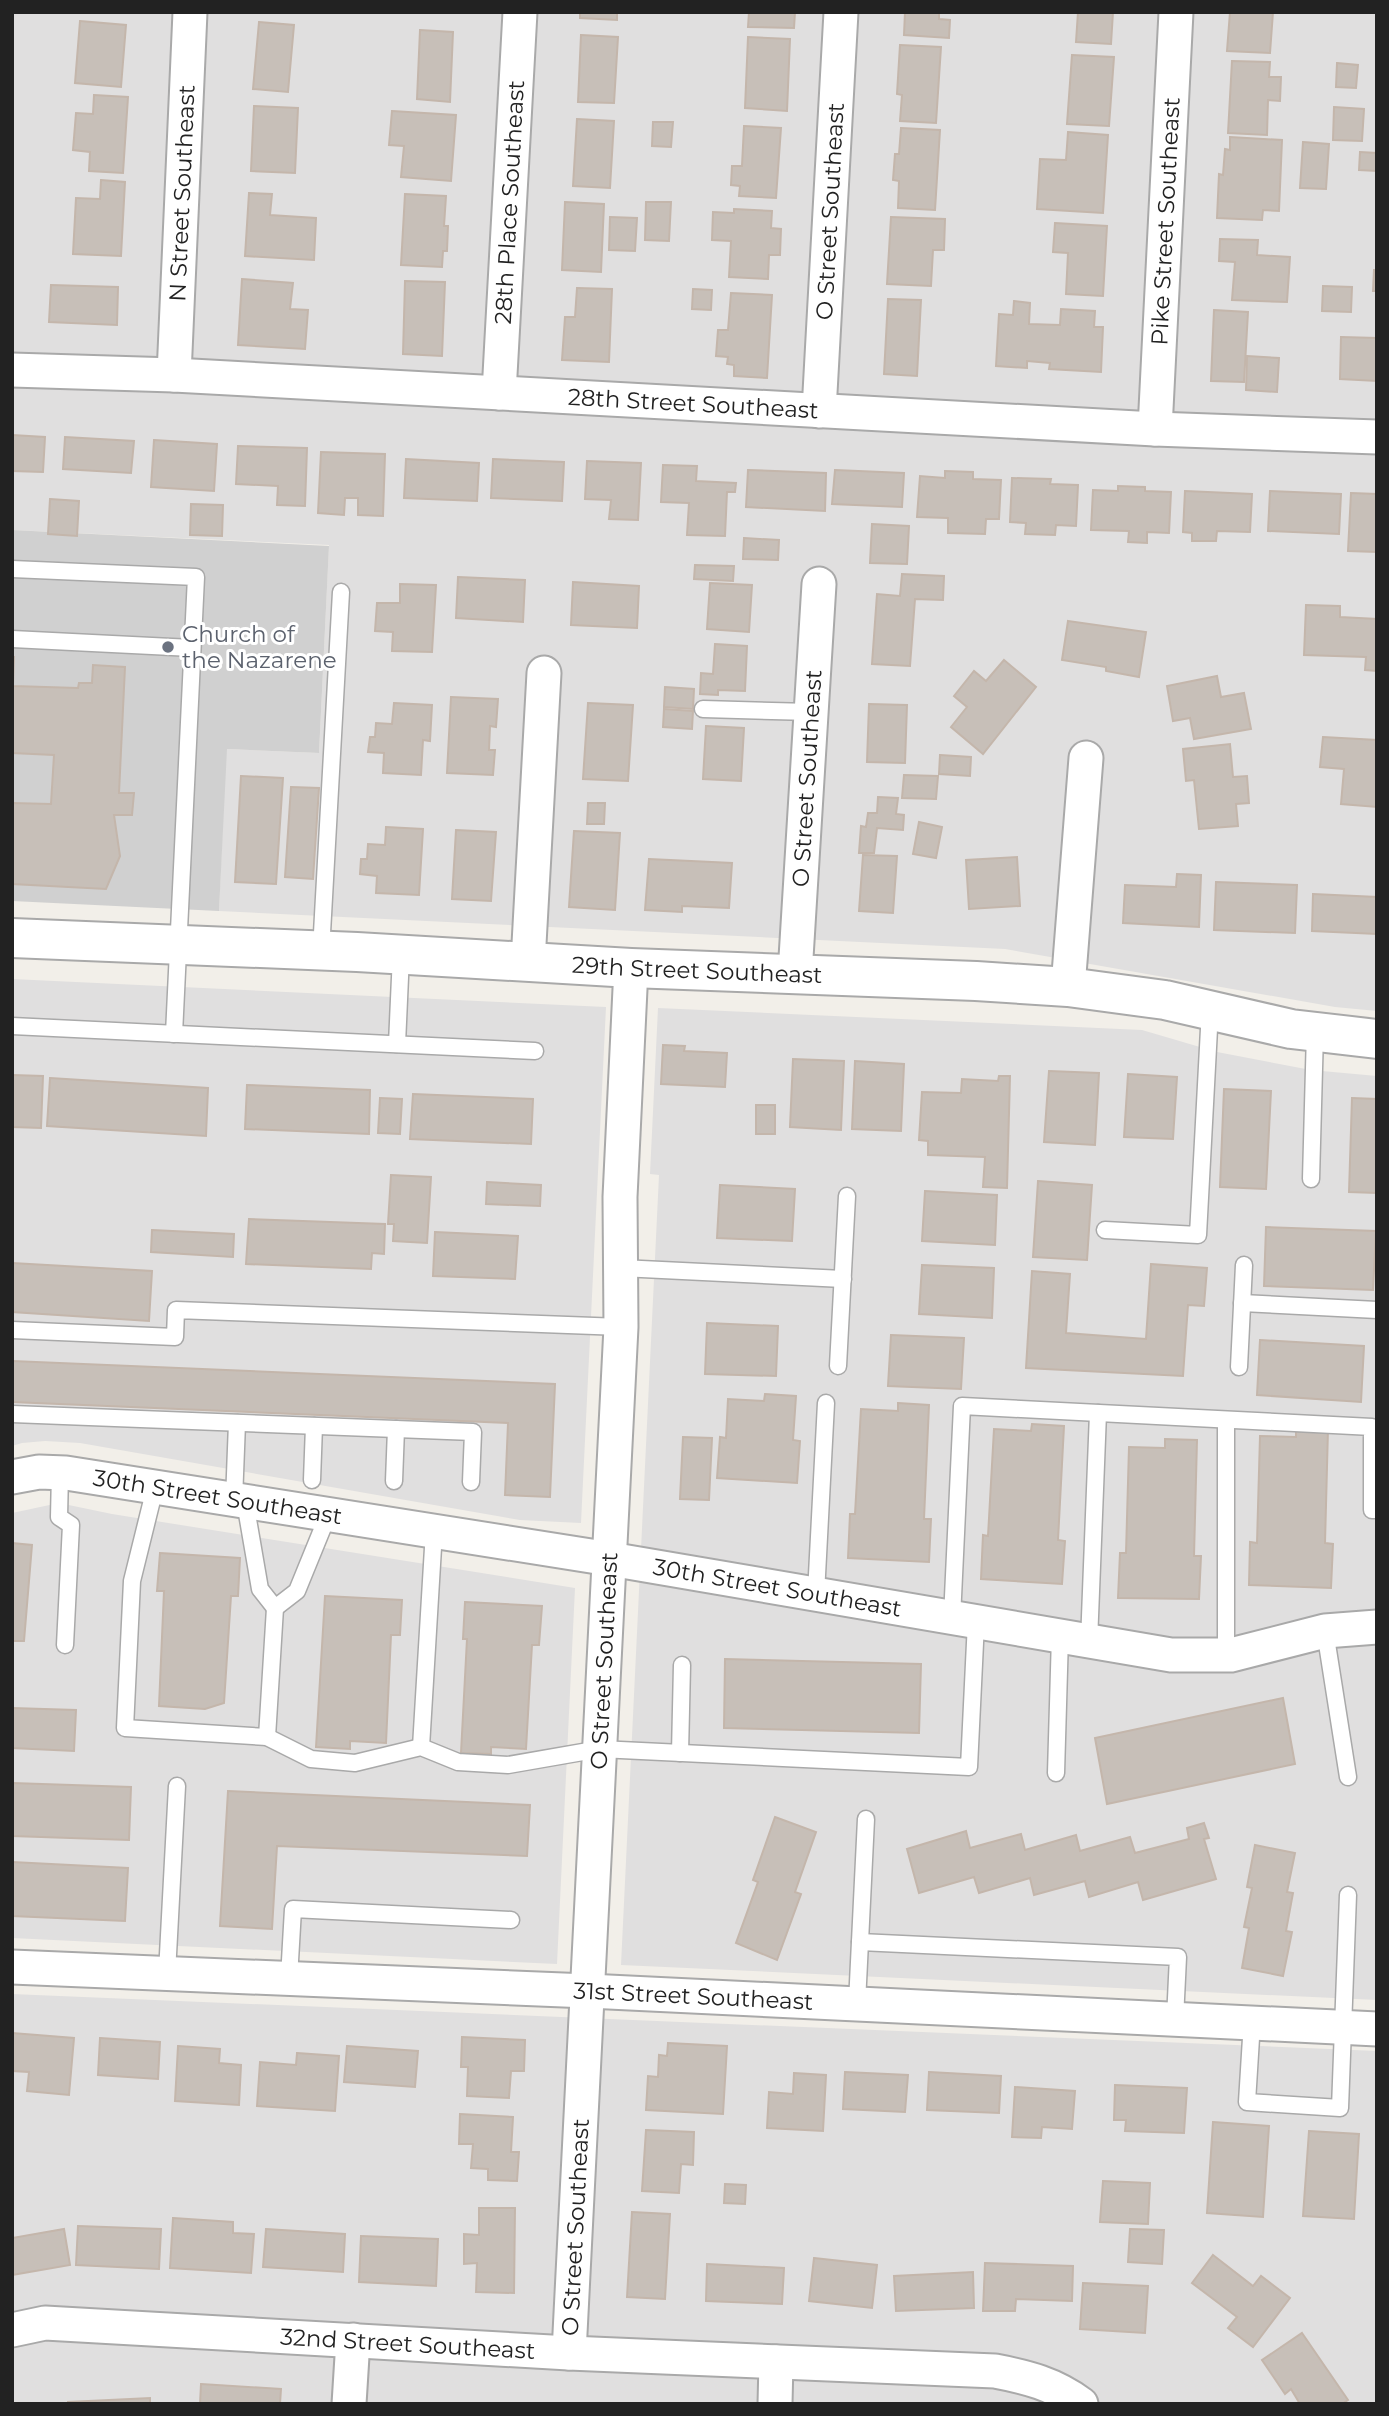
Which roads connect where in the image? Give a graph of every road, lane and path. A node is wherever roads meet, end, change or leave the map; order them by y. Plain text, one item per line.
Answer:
1 (190, 12) edge
2 (520, 12) edge
3 (841, 12) edge
4 (1176, 12) edge
5 (12, 370) edge
6 (174, 375) junction
7 (499, 393) junction
8 (819, 411) junction
9 (1155, 429) junction
10 (1377, 437) edge
11 (12, 569) edge
12 (819, 584) dead end
13 (341, 592) dead end
14 (12, 639) edge
15 (192, 648) junction
16 (544, 673) dead end
17 (703, 709) dead end
18 (811, 712) junction
19 (1086, 758) dead end
20 (12, 938) edge
21 (178, 945) junction
22 (321, 951) junction
23 (401, 955) junction
24 (528, 962) junction
25 (631, 968) junction
26 (795, 974) junction
27 (1068, 987) junction
28 (1210, 1009) junction
29 (12, 1026) edge
30 (1315, 1032) junction
31 (174, 1034) junction
32 (1377, 1039) edge
33 (397, 1044) junction
34 (535, 1051) dead end
35 (1311, 1180) dead end
36 (847, 1196) dead end
37 (1105, 1230) dead end
38 (1244, 1265) dead end
39 (621, 1268) junction
40 (842, 1279) junction
41 (1242, 1303) junction
42 (1377, 1310) edge
43 (621, 1326) junction
44 (12, 1331) edge
45 (838, 1366) dead end
46 (1239, 1367) dead end
47 (826, 1403) dead end
48 (1098, 1413) junction
49 (12, 1415) edge
50 (1226, 1420) junction
51 (237, 1423) junction
52 (314, 1426) junction
53 (396, 1429) junction
54 (60, 1473) junction
55 (12, 1477) edge
56 (313, 1480) dead end
57 (394, 1481) dead end
58 (471, 1482) dead end
59 (155, 1488) junction
60 (240, 1501) junction
61 (1377, 1510) edge
62 (328, 1515) junction
63 (434, 1531) junction
64 (610, 1559) junction
65 (816, 1594) junction
66 (275, 1608) junction
67 (964, 1620) junction
68 (1377, 1627) edge
69 (1325, 1631) junction
70 (1075, 1639) junction
71 (65, 1645) dead end
72 (1226, 1656) junction
73 (682, 1665) dead end
74 (267, 1737) junction
75 (421, 1747) junction
76 (600, 1749) junction
77 (680, 1753) junction
78 (1056, 1773) dead end
79 (1348, 1777) dead end
80 (177, 1786) dead end
81 (866, 1819) dead end
82 (1348, 1895) dead end
83 (511, 1920) dead end
84 (860, 1942) junction
85 (12, 1967) edge
86 (167, 1973) junction
87 (289, 1978) junction
88 (589, 1991) junction
89 (857, 2003) junction
90 (1175, 2019) junction
91 (1252, 2022) junction
92 (1343, 2027) junction
93 (1377, 2029) edge
94 (12, 2330) edge
95 (353, 2340) junction
96 (569, 2353) junction
97 (776, 2362) junction
98 (1068, 2395) edge
99 (349, 2404) edge
100 (775, 2404) edge

1 - 6 street, N Street Southeast
2 - 7 street, 28th Place Southeast
3 - 8 street, O Street Southeast
4 - 9 street, Pike Street Southeast
5 - 6 street, 28th Street Southeast
6 - 7 street, 28th Street Southeast
7 - 8 street, 28th Street Southeast
8 - 9 street, 28th Street Southeast
9 - 10 street, 28th Street Southeast
11 - 15 lane
12 - 18 street, O Street Southeast
13 - 22 lane
14 - 15 lane
15 - 21 lane
16 - 24 street
17 - 18 lane
18 - 26 street, O Street Southeast
19 - 27 street
20 - 21 street, 29th Street Southeast
21 - 22 street, 29th Street Southeast
21 - 31 lane
22 - 23 street, 29th Street Southeast
23 - 24 street, 29th Street Southeast
23 - 33 lane
24 - 25 street, 29th Street Southeast
25 - 26 street, 29th Street Southeast
25 - 39 street, O Street Southeast
26 - 27 street, 29th Street Southeast
27 - 28 street, 29th Street Southeast
28 - 30 street, 29th Street Southeast
28 - 37 lane
29 - 31 lane
30 - 32 street, 29th Street Southeast
30 - 35 lane
31 - 33 lane
33 - 34 lane
36 - 40 lane
38 - 41 lane
39 - 40 lane
39 - 43 street, O Street Southeast
40 - 45 lane
41 - 42 lane
41 - 46 lane
43 - 44 lane
43 - 64 street, O Street Southeast
47 - 65 lane
48 - 50 lane
48 - 67 lane
48 - 70 lane
49 - 51 lane
50 - 61 lane
50 - 72 lane
51 - 52 lane
51 - 60 lane
52 - 53 lane
52 - 56 lane
53 - 57 lane
53 - 58 lane
54 - 55 street, 30th Street Southeast
54 - 59 street, 30th Street Southeast
54 - 71 lane
59 - 60 street, 30th Street Southeast
59 - 74 lane
60 - 62 street, 30th Street Southeast
60 - 66 lane
62 - 63 street, 30th Street Southeast
62 - 66 lane
63 - 64 street, 30th Street Southeast
63 - 75 lane
64 - 65 street, 30th Street Southeast
64 - 76 street, O Street Southeast
65 - 67 street, 30th Street Southeast
66 - 74 lane
67 - 70 street, 30th Street Southeast
67 - 77 lane
68 - 69 street, 30th Street Southeast
69 - 72 street, 30th Street Southeast
69 - 79 lane
70 - 72 street, 30th Street Southeast
70 - 78 lane
73 - 77 lane
74 - 75 lane
75 - 76 lane
76 - 77 lane
76 - 88 street, O Street Southeast
80 - 86 lane
81 - 84 lane
82 - 92 lane
83 - 87 lane
84 - 89 lane
84 - 90 lane
85 - 86 street, 31st Street Southeast
86 - 87 street, 31st Street Southeast
87 - 88 street, 31st Street Southeast
88 - 89 street, 31st Street Southeast
88 - 96 street, O Street Southeast
89 - 90 street, 31st Street Southeast
90 - 91 street, 31st Street Southeast
91 - 92 street, 31st Street Southeast
91 - 92 lane
92 - 93 street, 31st Street Southeast
94 - 95 street, 32nd Street Southeast
95 - 96 street, 32nd Street Southeast
95 - 99 street
96 - 97 street, 32nd Street Southeast
97 - 98 street, 32nd Street Southeast
97 - 100 street

